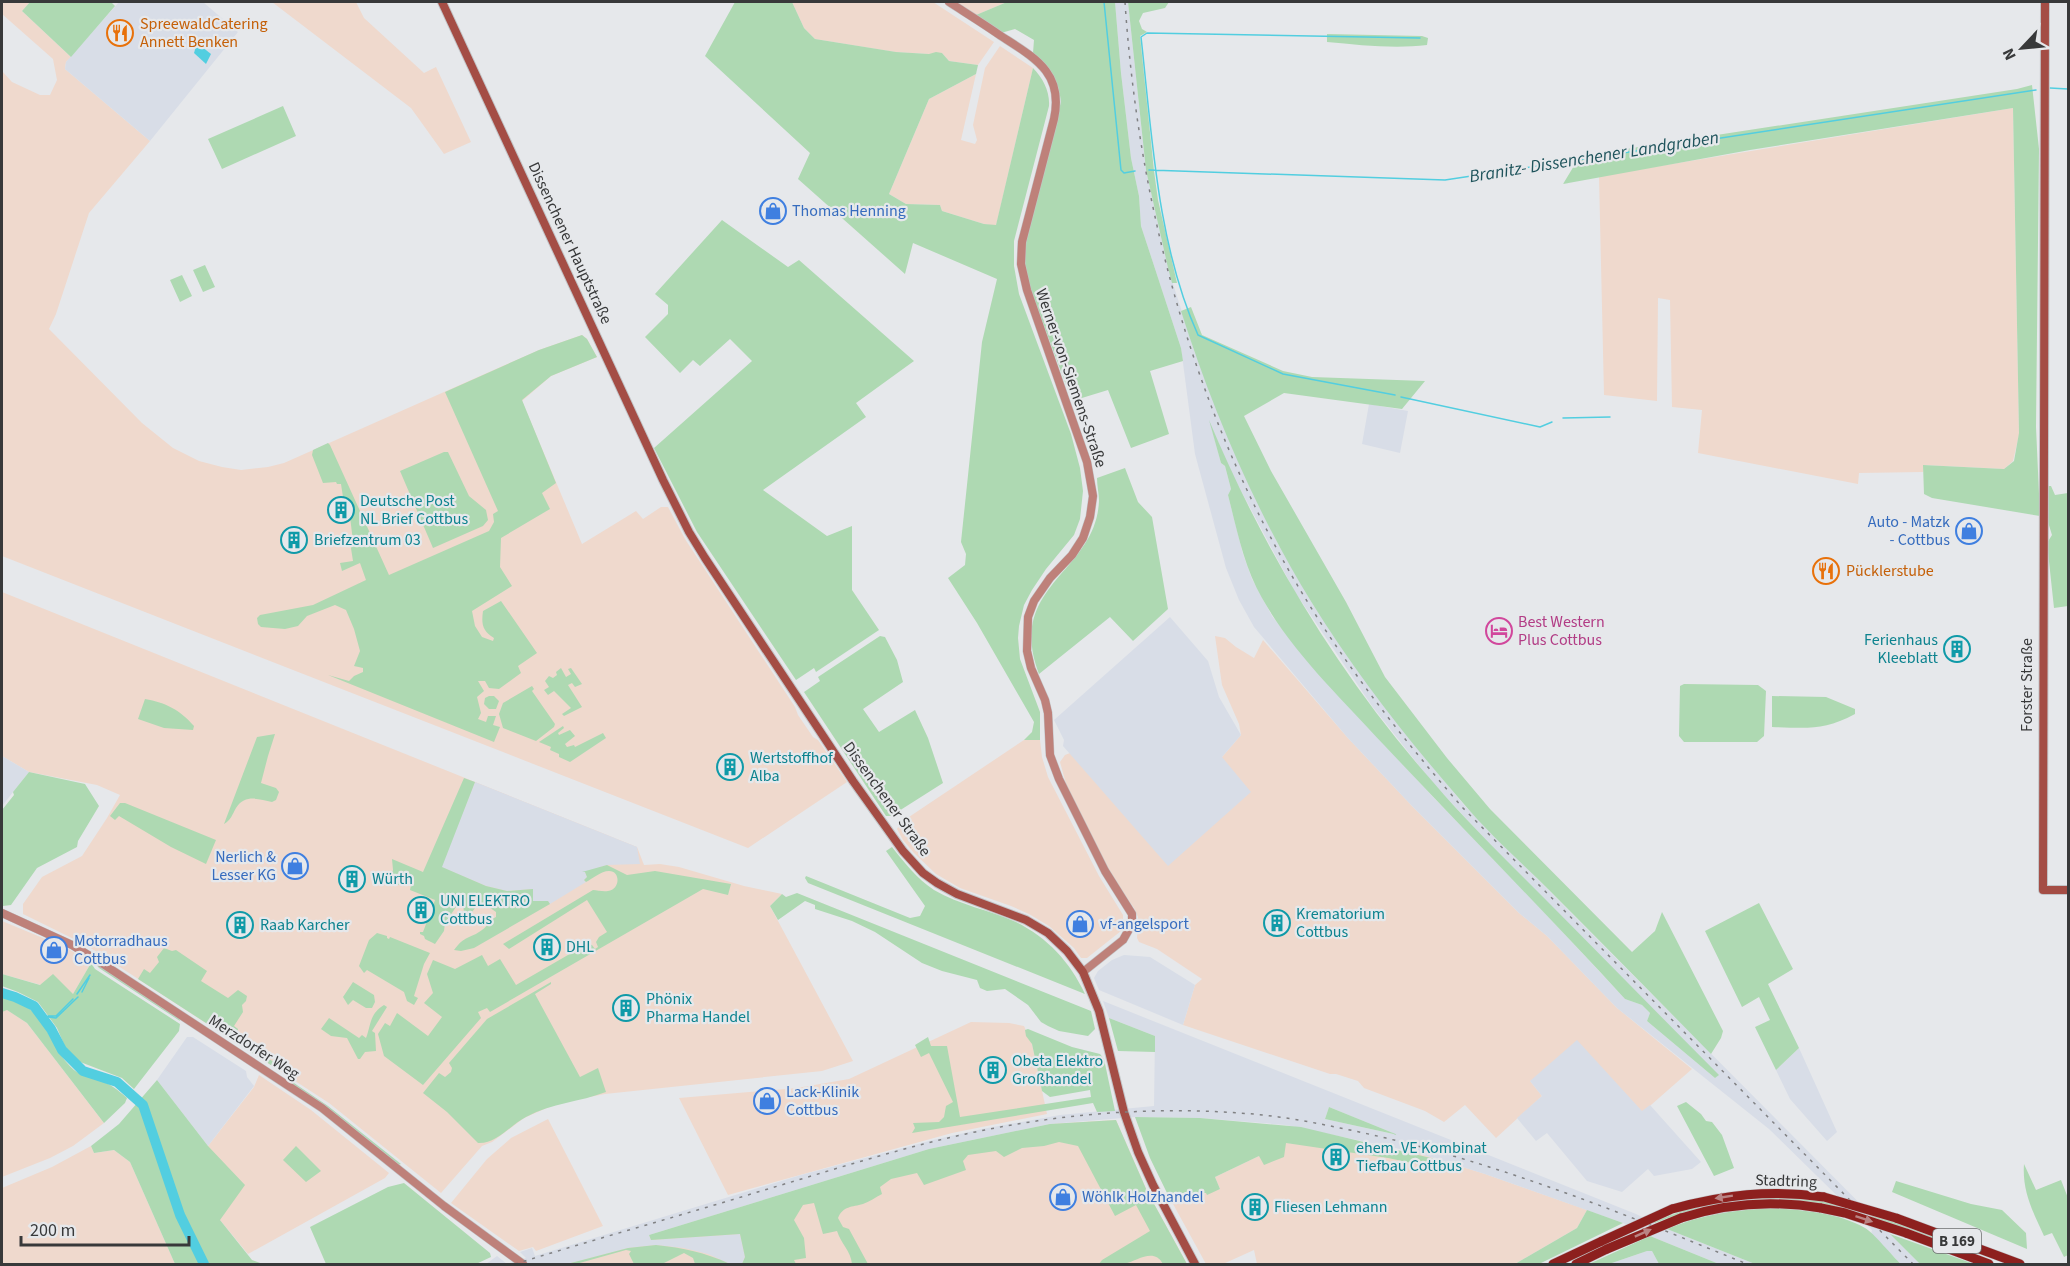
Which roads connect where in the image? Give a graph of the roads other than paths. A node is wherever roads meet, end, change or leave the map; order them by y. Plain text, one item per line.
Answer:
1 (442, 2) edge
2 (949, 2) edge
3 (2045, 2) edge
4 (671, 497) joint
5 (2068, 890) edge
6 (2, 913) edge
7 (1083, 972) junction
8 (475, 1229) junction
9 (1605, 1245) junction
10 (516, 1264) edge
11 (523, 1264) edge
12 (1196, 1264) edge
13 (1553, 1264) edge
14 (1576, 1264) edge
15 (1989, 1264) edge
16 (2019, 1264) edge

1 - 4 main road, Dissenchener Hauptstraße
2 - 7 street, Werner-von-Siemens-Straße
3 - 5 main road, Forster Straße
4 - 7 main road, Dissenchener Straße
6 - 8 street, Merzdorfer Weg
7 - 12 main road, Dissenchener Straße
8 - 10 street, Merzdorfer Weg
8 - 11 street, Merzdorfer Weg
9 - 13 main road, Stadtring / B 169
9 - 14 main road, Stadtring / B 169
9 -> 15 main road, Stadtring / B 169, bridge
16 -> 9 main road, Stadtring / B 169, bridge

